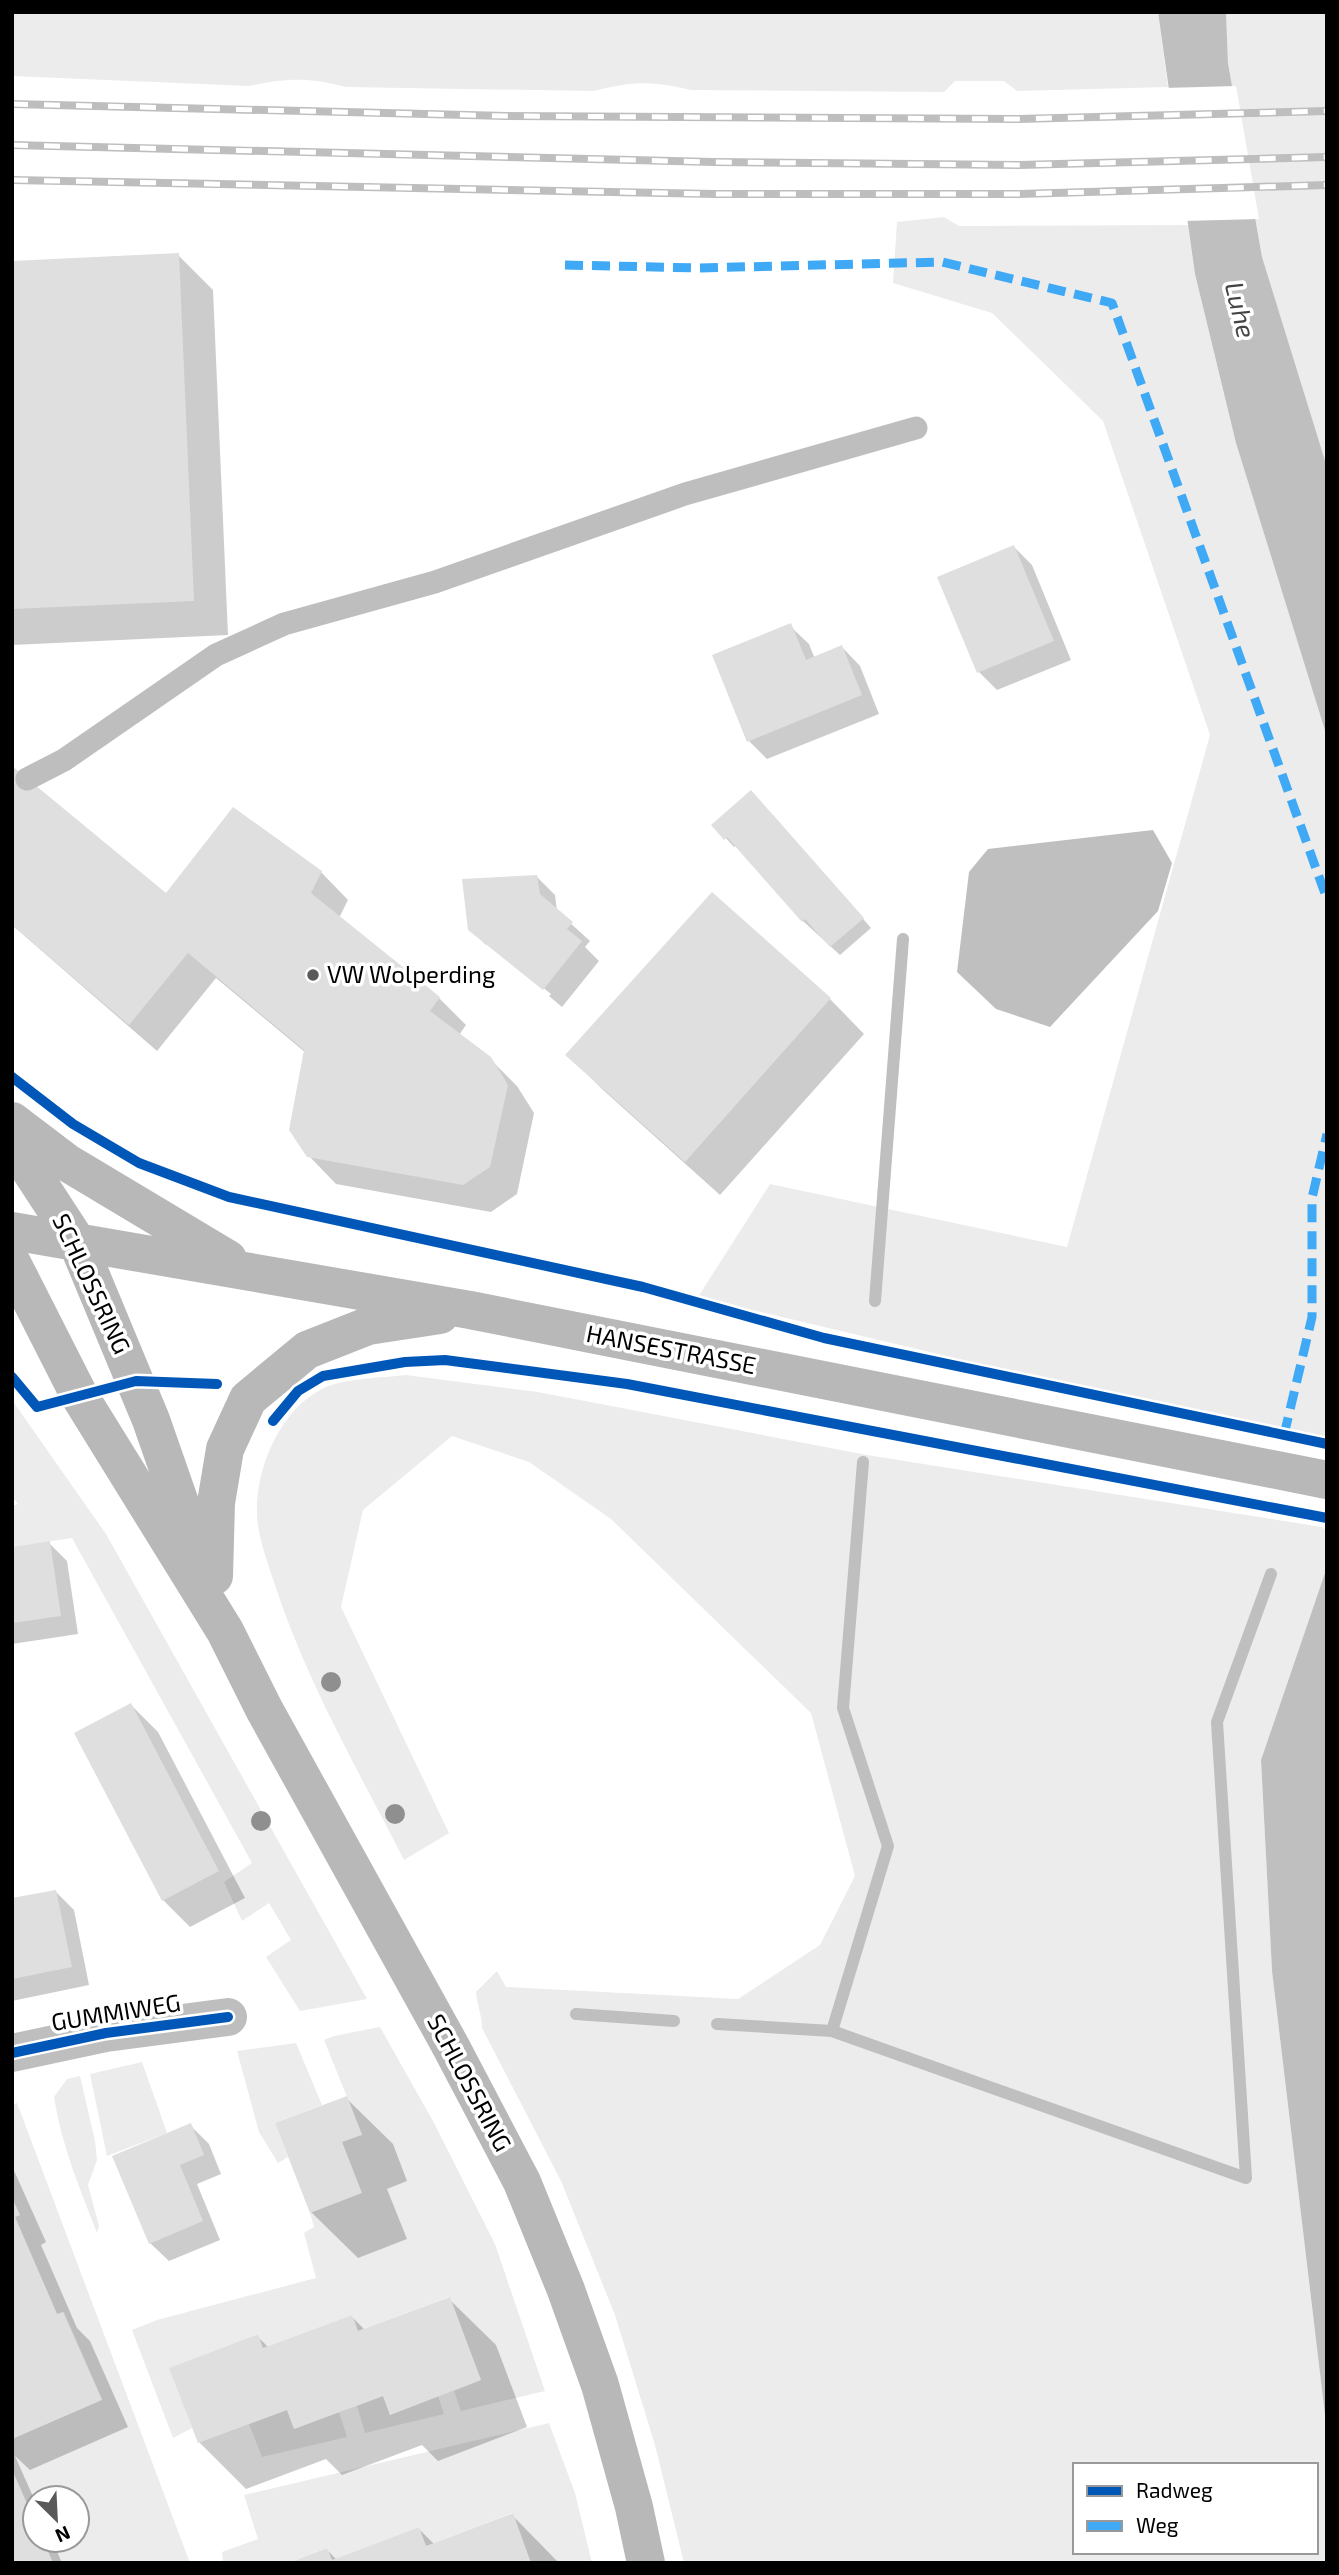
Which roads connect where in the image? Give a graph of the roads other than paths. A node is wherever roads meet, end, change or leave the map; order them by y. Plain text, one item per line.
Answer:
1 (916, 428) dead end
2 (27, 779) dead end
3 (12, 1121) edge
4 (12, 1142) edge
5 (12, 1231) edge
6 (77, 1242) junction
7 (12, 1263) edge
8 (251, 1272) junction
9 (470, 1310) junction
10 (1327, 1480) edge
11 (219, 1615) junction
12 (228, 2017) dead end
13 (12, 2053) edge
14 (646, 2563) edge

1 - 2 lane
3 - 8 main road
4 - 6 main road, SCHLOSSRING
5 - 6 main road, HANSESTRASSE
6 - 8 main road, HANSESTRASSE
6 - 11 main road, SCHLOSSRING
7 - 11 main road, SCHLOSSRING
8 - 9 main road, HANSESTRASSE
9 - 10 main road, HANSESTRASSE
9 - 11 main road
11 - 14 main road, SCHLOSSRING
12 - 13 street, GUMMIWEG

